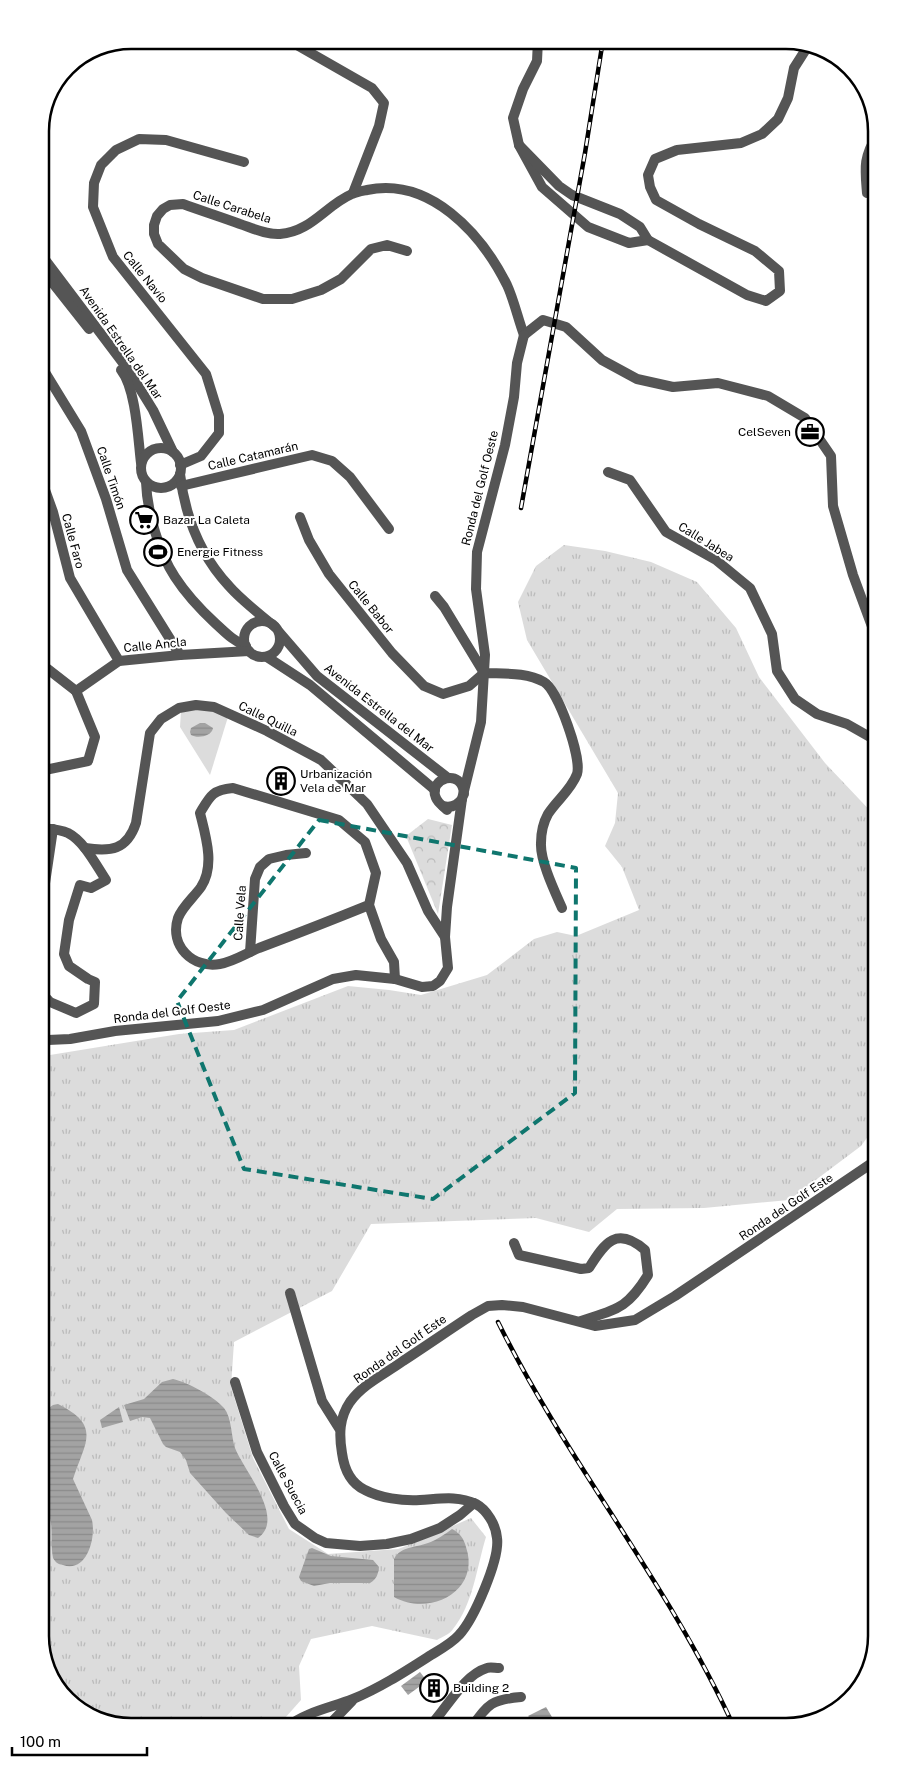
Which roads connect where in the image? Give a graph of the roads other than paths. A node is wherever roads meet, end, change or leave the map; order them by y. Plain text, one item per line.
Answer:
1 (304, 49) edge
2 (538, 49) edge
3 (805, 51) edge
4 (519, 145) junction
5 (868, 150) edge
6 (244, 162) dead end
7 (353, 193) junction
8 (867, 194) dead end
9 (648, 240) junction
10 (407, 251) dead end
11 (49, 265) edge
12 (49, 278) edge
13 (524, 335) junction
14 (49, 379) edge
15 (173, 452) junction
16 (141, 463) junction
17 (180, 470) junction
18 (608, 472) dead end
19 (146, 482) junction
20 (181, 486) junction
21 (49, 501) edge
22 (300, 517) dead end
23 (389, 528) dead end
24 (436, 596) dead end
25 (868, 616) edge
26 (277, 629) junction
27 (247, 649) junction
28 (180, 655) junction
29 (267, 657) junction
30 (119, 661) junction
31 (49, 670) edge
32 (484, 673) junction
33 (76, 690) junction
34 (868, 736) edge
35 (470, 766) junction
36 (49, 769) edge
37 (452, 779) junction
38 (435, 790) junction
39 (463, 797) junction
40 (442, 806) junction
41 (459, 827) junction
42 (49, 829) edge
43 (53, 829) junction
44 (85, 848) junction
45 (306, 853) dead end
46 (49, 856) edge
47 (369, 906) junction
48 (562, 908) dead end
49 (445, 937) junction
50 (250, 952) junction
51 (395, 979) junction
52 (49, 1001) edge
53 (49, 1040) edge
54 (868, 1166) edge
55 (514, 1243) dead end
56 (290, 1293) dead end
57 (580, 1322) junction
58 (235, 1382) dead end
59 (340, 1428) junction
60 (474, 1503) junction
61 (499, 1668) dead end
62 (522, 1697) dead end
63 (354, 1699) junction
64 (303, 1718) edge
65 (335, 1718) edge
66 (437, 1718) edge
67 (478, 1718) edge

1 - 7 street
2 - 4 street
3 - 9 street
4 - 9 street
4 - 9 street
5 - 8 street
6 - 17 street, Calle Navío
7 - 10 street, Calle Carabela
7 - 13 street, Calle Carabela
11 - 15 street, Avenida Estrella del Mar
12 - 16 street, Avenida Estrella del Mar
13 - 25 street
13 - 32 street, Ronda del Golf Oeste
14 - 28 street, Calle Timón
15 - 16 street
15 - 17 street
16 - 19 street
17 - 19 street
17 - 20 street, Avenida Estrella del Mar
18 - 34 street, Calle Jabea
19 - 27 street
20 - 23 street, Calle Catamarán
20 - 26 street, Avenida Estrella del Mar
21 - 30 street, Calle Faro
22 - 32 street, Calle Babor
24 - 32 street
26 - 27 street
26 - 29 street
26 - 37 street, Avenida Estrella del Mar
27 - 28 street, Calle Ancla
27 - 29 street
28 - 30 street, Calle Ancla
29 - 38 street, Avenida Estrella del Mar
30 - 33 street, Calle Ancla
31 - 33 street
32 - 35 street, Ronda del Golf Oeste
32 - 48 street
33 - 36 street
35 - 37 street
35 - 39 street, Ronda del Golf Oeste
37 - 38 street
37 - 39 street
38 - 40 street
39 - 40 street
39 - 41 street, Ronda del Golf Oeste
40 - 41 street
41 - 49 street, Ronda del Golf Oeste
42 - 43 street
43 - 44 street
43 - 46 street
44 - 49 street, Calle Quilla
44 - 52 street
45 - 50 street, Calle Vela
47 - 50 street, Calle Vela
47 - 50 street, Calle Vela
47 - 51 street
49 - 51 street, Ronda del Golf Oeste
51 - 53 street, Ronda del Golf Oeste
54 - 57 street, Ronda del Golf Este
55 - 57 street
56 - 59 street
57 - 59 street, Ronda del Golf Este
58 - 60 street, Calle Suecia
59 - 60 street, Ronda del Golf Este
60 - 63 street
61 - 66 street
62 - 67 street
63 - 64 street
63 - 65 street

